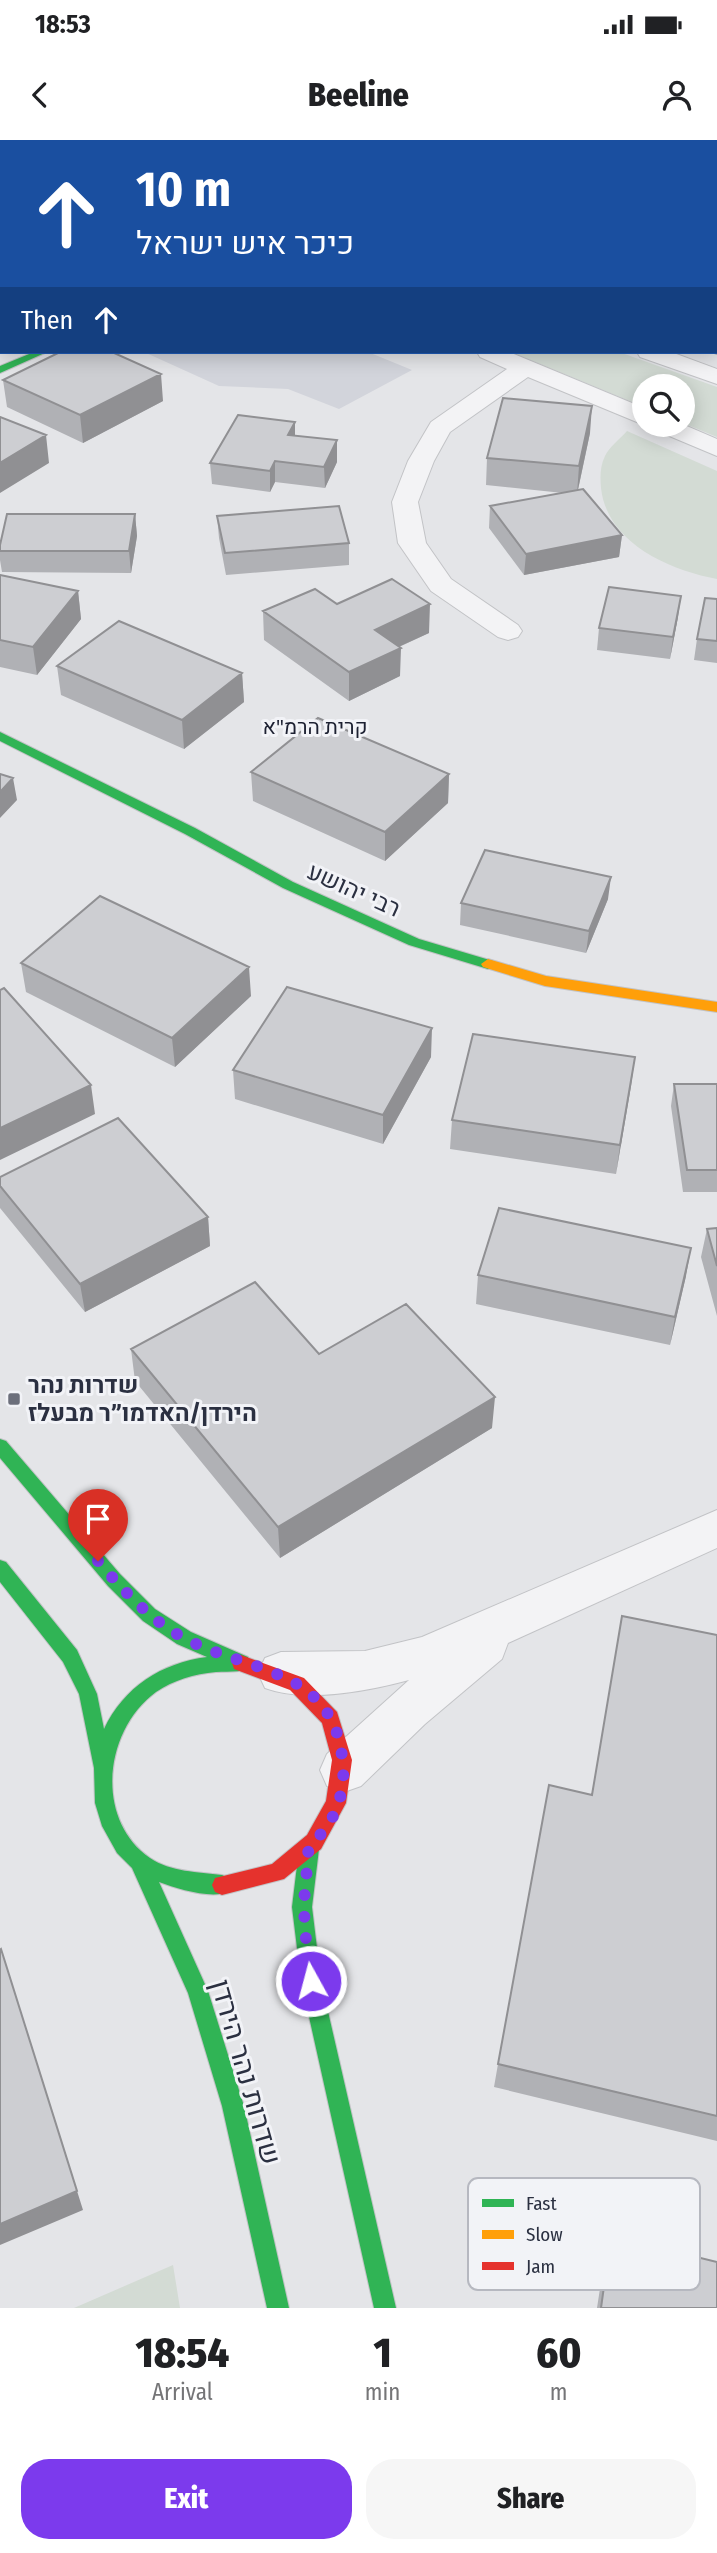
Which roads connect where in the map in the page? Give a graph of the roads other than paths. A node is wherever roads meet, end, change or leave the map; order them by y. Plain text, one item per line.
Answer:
1 (37, 354) edge
2 (494, 354) edge
3 (654, 354) edge
4 (526, 367) junction
5 (0, 370) edge
6 (717, 377) edge
7 (632, 412) edge
8 (692, 437) edge
9 (717, 448) edge
10 (508, 631) dead end
11 (0, 736) edge
12 (717, 1007) edge
13 (0, 1446) edge
14 (717, 1528) edge
15 (0, 1568) edge
16 (547, 1606) junction
17 (261, 1668) junction
18 (101, 1762) junction
19 (344, 1770) junction
20 (309, 1849) junction
21 (138, 1859) junction
22 (278, 2308) edge
23 (385, 2308) edge

1 - 5 main road
2 - 4 street
3 - 6 street
4 - 7 street
4 - 10 street
8 - 9 street
11 - 12 main road, רבי יהושע
13 - 17 main road
14 - 16 street
15 - 18 main road
16 - 17 street
16 - 19 street
17 - 18 main road
17 - 19 main road
18 - 21 main road
19 - 20 main road
20 - 21 main road
20 - 23 main road
21 - 22 main road, שדרות נהר הירדן

